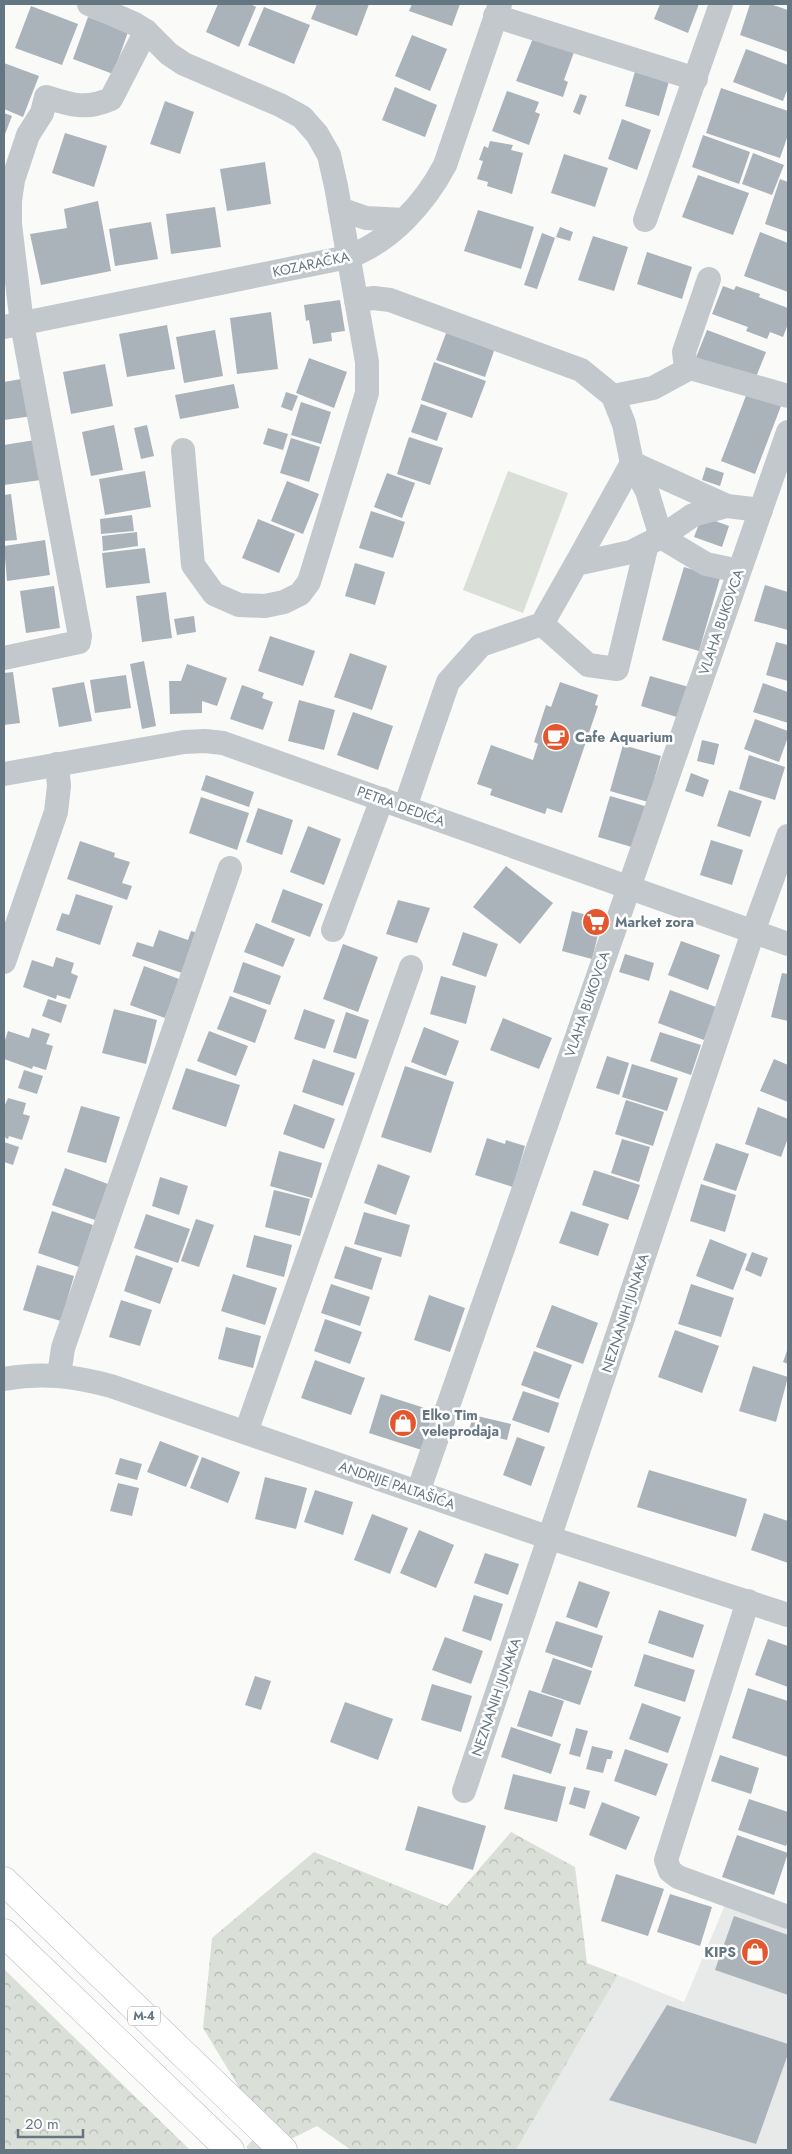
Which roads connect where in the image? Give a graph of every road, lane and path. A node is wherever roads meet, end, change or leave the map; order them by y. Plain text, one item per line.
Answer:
1 (89, 4) edge
2 (722, 4) edge
3 (498, 10) edge
4 (146, 31) junction
5 (696, 79) junction
6 (340, 209) junction
7 (404, 220) junction
8 (645, 220) dead end
9 (348, 257) junction
10 (709, 279) dead end
11 (356, 300) junction
12 (13, 326) edge
13 (690, 368) junction
14 (613, 396) junction
15 (788, 396) edge
16 (788, 432) edge
17 (183, 450) dead end
18 (632, 463) junction
19 (728, 506) junction
20 (761, 510) junction
21 (654, 540) junction
22 (576, 564) junction
23 (740, 570) junction
24 (542, 624) junction
25 (4, 658) edge
26 (57, 764) junction
27 (4, 774) edge
28 (382, 799) junction
29 (405, 806) junction
30 (788, 836) edge
31 (230, 868) dead end
32 (628, 888) junction
33 (334, 930) dead end
34 (753, 932) junction
35 (788, 944) edge
36 (4, 962) edge
37 (411, 967) dead end
38 (59, 1375) junction
39 (4, 1379) edge
40 (246, 1432) junction
41 (418, 1492) junction
42 (550, 1538) junction
43 (748, 1602) junction
44 (788, 1615) edge
45 (464, 1791) dead end
46 (4, 1881) edge
47 (788, 1917) edge
48 (4, 1933) edge
49 (230, 2150) edge
50 (283, 2150) edge

1 - 4 street
2 - 5 street
3 - 5 street
3 - 7 street, KOZARAČKA
4 - 6 street
4 - 12 street
5 - 8 street
6 - 7 street
6 - 9 street
7 - 9 street, KOZARAČKA
9 - 11 street
9 - 12 street, KOZARAČKA
10 - 13 street
11 - 14 street
11 - 17 street
12 - 25 street
13 - 14 street
13 - 15 street
14 - 18 street
16 - 20 street, VLAHA BUKOVCA
18 - 19 street
18 - 21 street
18 - 22 street
19 - 20 street
19 - 21 street
20 - 23 street, VLAHA BUKOVCA
21 - 22 street
21 - 23 street
21 - 24 street
22 - 24 street
23 - 32 street, VLAHA BUKOVCA
24 - 29 street
26 - 27 street, PETRA DEDIĆA
26 - 28 street, PETRA DEDIĆA
26 - 36 street
28 - 29 street, PETRA DEDIĆA
28 - 33 street
29 - 32 street, PETRA DEDIĆA
30 - 34 street, NEZNANIH JUNAKA
31 - 38 street
32 - 34 street, PETRA DEDIĆA
32 - 41 street, VLAHA BUKOVCA
34 - 35 street, PETRA DEDIĆA
34 - 42 street, NEZNANIH JUNAKA
37 - 40 street
38 - 39 street, ANDRIJE PALTAŠIĆA
38 - 40 street, ANDRIJE PALTAŠIĆA
40 - 41 street, ANDRIJE PALTAŠIĆA
41 - 42 street, ANDRIJE PALTAŠIĆA
42 - 43 street, ANDRIJE PALTAŠIĆA
42 - 45 street, NEZNANIH JUNAKA
43 - 44 street, ANDRIJE PALTAŠIĆA
43 - 47 street
46 - 50 main road, M-4
48 - 49 main road, M-4

